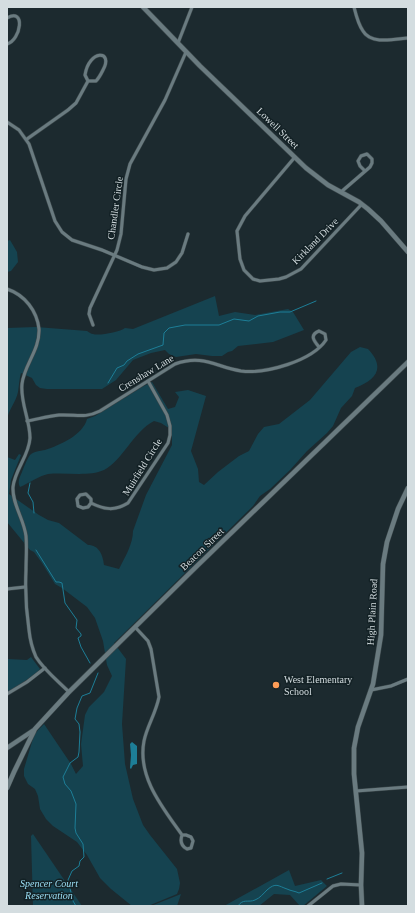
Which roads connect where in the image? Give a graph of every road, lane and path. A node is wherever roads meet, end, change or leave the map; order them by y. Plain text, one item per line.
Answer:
1 (143, 7) edge
2 (192, 7) edge
3 (354, 7) edge
4 (7, 18) edge
5 (408, 38) edge
6 (178, 43) junction
7 (7, 44) edge
8 (186, 52) junction
9 (88, 81) junction
10 (7, 122) edge
11 (27, 139) junction
12 (295, 157) junction
13 (365, 171) junction
14 (341, 192) junction
15 (362, 204) junction
16 (188, 234) dead end
17 (408, 252) edge
18 (115, 256) junction
19 (7, 289) edge
20 (93, 325) dead end
21 (319, 347) junction
22 (408, 362) edge
23 (148, 381) junction
24 (27, 421) junction
25 (408, 488) edge
26 (91, 504) junction
27 (26, 587) junction
28 (7, 589) edge
29 (135, 628) junction
30 (45, 668) junction
31 (408, 679) edge
32 (371, 690) junction
33 (69, 692) junction
34 (7, 694) edge
35 (34, 730) junction
36 (7, 748) edge
37 (408, 787) edge
38 (7, 788) edge
39 (356, 791) junction
40 (182, 836) junction
41 (361, 885) junction
42 (308, 906) edge
43 (362, 906) edge

1 - 6 main road, Lowell Street
2 - 6 street
3 - 5 street
4 - 7 street
6 - 8 main road, Lowell Street
8 - 12 main road, Lowell Street
8 - 18 street, Chandler Circle
9 - 9 street
9 - 11 street
10 - 11 street
11 - 18 street
12 - 14 main road, Lowell Street
12 - 15 street, Kirkland Drive
13 - 13 street
13 - 14 street
14 - 15 main road, Lowell Street
15 - 17 main road, Lowell Street
16 - 18 street
18 - 20 street, Chandler Circle
19 - 24 street
21 - 21 street
21 - 23 street, Crenshaw Lane
22 - 29 main road, Beacon Street
23 - 24 street, Crenshaw Lane
23 - 26 street, Muirfield Circle
24 - 27 street
25 - 32 main road, High Plain Road
26 - 26 street, Muirfield Circle
27 - 28 street
27 - 30 street
29 - 33 main road, Beacon Street
29 - 40 street
30 - 33 street
30 - 34 street
31 - 32 street
32 - 39 main road, High Plain Road
33 - 35 main road, Beacon Street
35 - 36 main road, Beacon Street
35 - 38 main road
37 - 39 street
39 - 41 main road, High Plain Road
40 - 40 street
41 - 42 street
41 - 43 main road, High Plain Road

